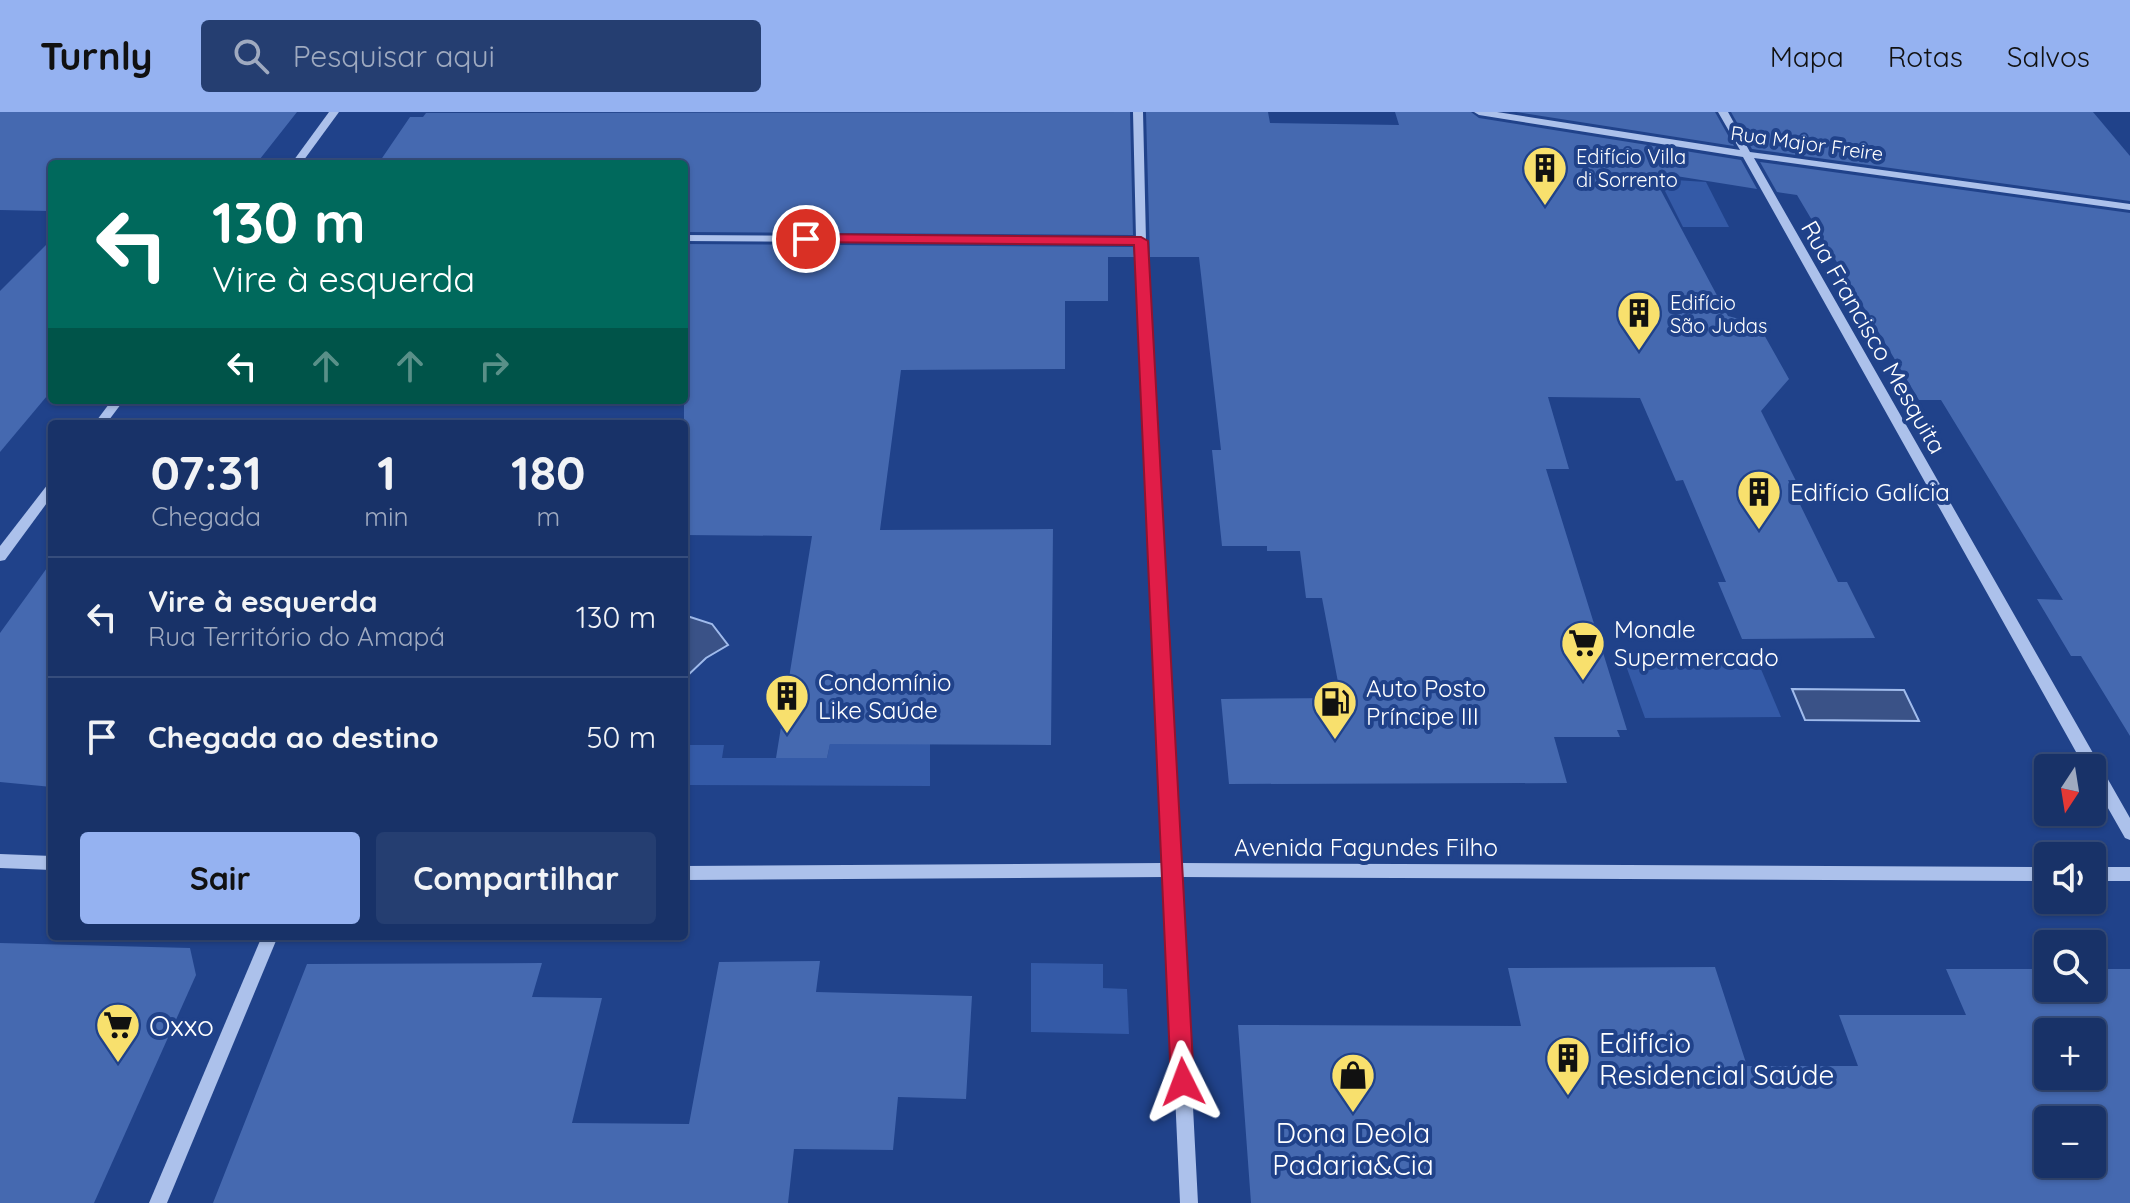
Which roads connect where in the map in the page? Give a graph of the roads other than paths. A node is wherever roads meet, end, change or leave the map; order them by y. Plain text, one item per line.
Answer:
1 (334, 112) edge
2 (1138, 112) edge
3 (1479, 112) edge
4 (1723, 112) edge
5 (1745, 153) junction
6 (299, 160) edge
7 (2130, 207) edge
8 (688, 238) edge
9 (1141, 241) junction
10 (48, 492) edge
11 (0, 556) edge
12 (2130, 833) edge
13 (0, 861) edge
14 (48, 863) edge
15 (1172, 870) junction
16 (688, 873) edge
17 (2034, 874) edge
18 (2106, 874) edge
19 (2130, 874) edge
20 (268, 940) edge
21 (158, 1203) edge
22 (1189, 1203) edge

1 - 6 street
2 - 9 street
3 - 5 street, Rua Major Freire
4 - 5 street, Rua Francisco Mesquita
5 - 7 street, Rua Major Freire
5 - 12 street, Rua Francisco Mesquita
8 - 9 street
9 - 15 street
10 - 11 street
13 - 14 street
15 - 16 street, Avenida Fagundes Filho
15 - 17 street, Avenida Fagundes Filho
15 - 22 street
18 - 19 street
20 - 21 street

